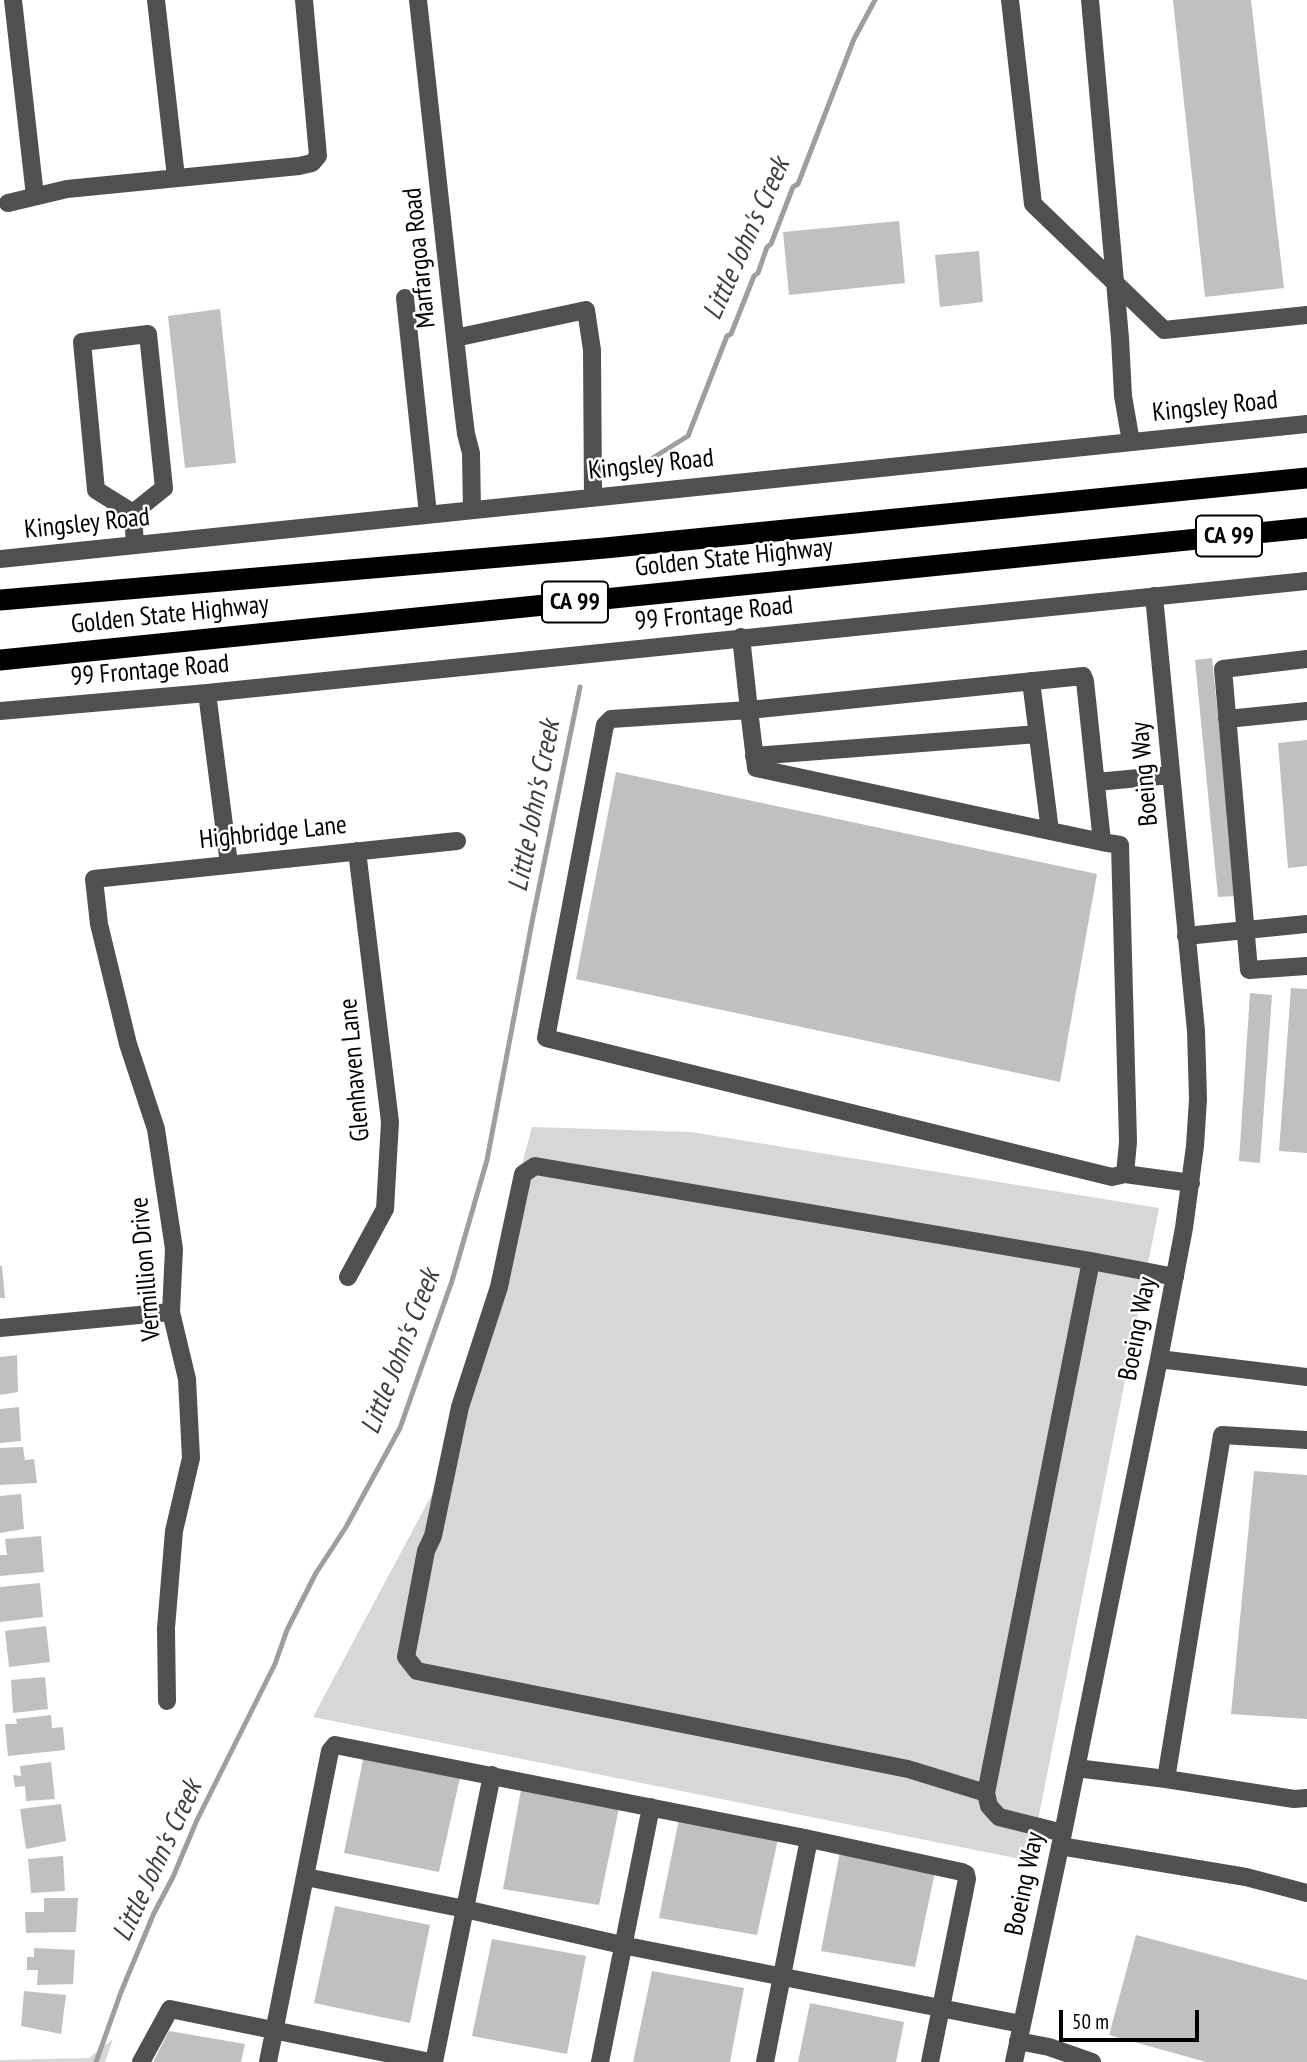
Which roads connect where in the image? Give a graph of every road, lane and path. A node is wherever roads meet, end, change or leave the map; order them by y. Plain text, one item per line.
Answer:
1 (13, 0) edge
2 (156, 0) edge
3 (304, 0) edge
4 (418, 0) edge
5 (1010, 0) edge
6 (1090, 0) edge
7 (176, 177) junction
8 (35, 196) junction
9 (8, 203) dead end
10 (1115, 282) junction
11 (405, 298) dead end
12 (1307, 315) edge
13 (455, 338) junction
14 (1307, 424) edge
15 (1131, 442) junction
16 (1307, 478) edge
17 (593, 497) junction
18 (472, 510) junction
19 (133, 513) junction
20 (428, 514) junction
21 (1307, 528) edge
22 (135, 545) junction
23 (0, 559) edge
24 (1307, 581) edge
25 (1154, 596) junction
26 (0, 600) edge
27 (741, 637) junction
28 (1307, 659) edge
29 (0, 660) edge
30 (1031, 681) junction
31 (207, 692) junction
32 (749, 710) junction
33 (0, 711) edge
34 (1307, 711) edge
35 (1227, 719) junction
36 (1038, 734) junction
37 (754, 756) junction
38 (1171, 775) junction
39 (1096, 782) junction
40 (1050, 831) junction
41 (457, 841) dead end
42 (1102, 842) junction
43 (357, 851) junction
44 (229, 864) junction
45 (94, 879) joint
46 (1307, 924) edge
47 (1245, 931) junction
48 (1186, 936) junction
49 (1307, 965) edge
50 (1125, 1174) junction
51 (1191, 1183) junction
52 (1091, 1261) junction
53 (348, 1277) dead end
54 (1175, 1277) junction
55 (171, 1312) junction
56 (0, 1328) edge
57 (1159, 1359) junction
58 (1307, 1377) edge
59 (1307, 1440) edge
60 (167, 1702) dead end
61 (1076, 1768) junction
62 (492, 1775) junction
63 (1166, 1779) junction
64 (986, 1793) junction
65 (1307, 1798) edge
66 (650, 1807) junction
67 (808, 1839) junction
68 (1062, 1840) junction
69 (306, 1877) junction
70 (1307, 1893) edge
71 (465, 1909) junction
72 (622, 1945) junction
73 (782, 1976) junction
74 (941, 2008) junction
75 (275, 2029) junction
76 (1020, 2032) junction
77 (141, 2062) edge
78 (268, 2062) edge
79 (432, 2062) edge
80 (600, 2062) edge
81 (765, 2062) edge
82 (930, 2062) edge
83 (1014, 2062) edge
84 (1091, 2062) edge

1 - 8 street
2 - 7 street
3 - 7 street
4 - 13 street, Marfargoa Road
5 - 10 street
6 - 10 street
7 - 8 street
8 - 9 street
10 - 12 street
10 - 15 street
11 - 20 street
13 - 17 street
13 - 18 street, Marfargoa Road
14 - 15 street, Kingsley Road
15 - 17 street, Kingsley Road
16 - 26 highway, Golden State Highway / CA 99
17 - 18 street, Kingsley Road
18 - 20 street, Kingsley Road
19 - 19 street
19 - 22 street
20 - 22 street, Kingsley Road
21 - 29 highway, Golden State Highway / CA 99
22 - 23 street, Kingsley Road
24 - 25 street, 99 Frontage Road
25 - 27 street, 99 Frontage Road
25 - 38 street, Boeing Way
27 - 31 street, 99 Frontage Road
27 - 32 street
28 - 35 street
30 - 32 street
30 - 36 street
30 - 39 street
31 - 33 street, 99 Frontage Road
31 - 44 street
32 - 37 street
32 - 50 street
34 - 35 street
35 - 47 street
36 - 37 street
36 - 40 street
37 - 40 street
38 - 39 street
38 - 48 street, Boeing Way
39 - 42 street
40 - 42 street
41 - 43 street, Highbridge Lane
42 - 50 street
43 - 44 street, Highbridge Lane
43 - 53 street, Glenhaven Lane
44 - 45 street, Highbridge Lane
45 - 55 street, Vermillion Drive
46 - 47 street
47 - 48 street
47 - 49 street
48 - 51 street, Boeing Way
50 - 51 street
51 - 54 street, Boeing Way
52 - 54 street
52 - 64 street
52 - 64 street
54 - 57 street, Boeing Way
55 - 56 street
55 - 60 street, Vermillion Drive
57 - 58 street
57 - 61 street, Boeing Way
59 - 63 street
61 - 63 street
61 - 68 street, Boeing Way
62 - 66 street
62 - 69 street
62 - 71 street
63 - 65 street
64 - 68 street
66 - 67 street
66 - 72 street
67 - 73 street
67 - 74 street
68 - 70 street
68 - 76 street, Boeing Way
69 - 71 street
69 - 75 street
71 - 72 street
71 - 79 street
72 - 73 street
72 - 80 street
73 - 74 street
73 - 81 street
74 - 76 street
74 - 82 street
75 - 77 street
75 - 78 street
75 - 79 street
76 - 83 street, Boeing Way
76 - 84 street

